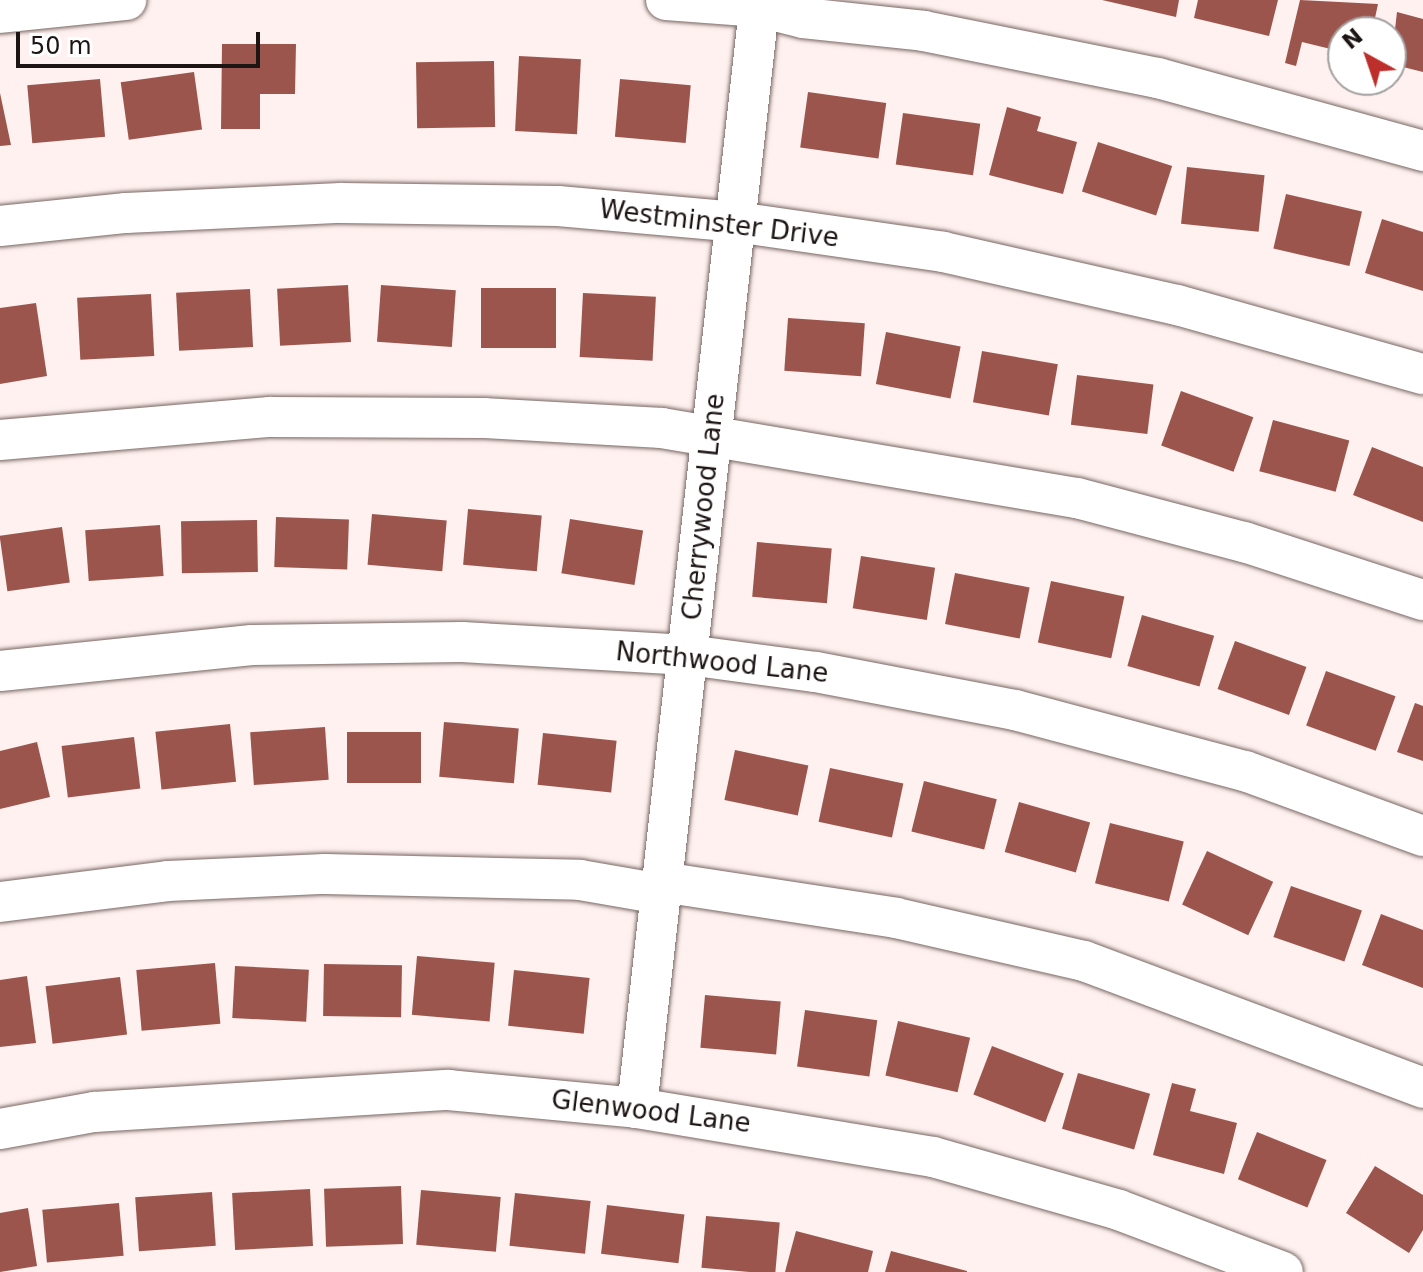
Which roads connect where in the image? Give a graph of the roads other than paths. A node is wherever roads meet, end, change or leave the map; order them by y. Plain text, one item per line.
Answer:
1 (126, 0) edge
2 (666, 0) edge
3 (760, 4) edge
4 (0, 13) edge
5 (1423, 151) edge
6 (736, 222) junction
7 (0, 226) edge
8 (1423, 374) edge
9 (712, 436) junction
10 (0, 440) edge
11 (1423, 600) edge
12 (688, 655) junction
13 (0, 671) edge
14 (1423, 836) edge
15 (662, 888) junction
16 (0, 902) edge
17 (1423, 1088) edge
18 (637, 1108) junction
19 (0, 1129) edge
20 (1283, 1272) edge

1 - 4 street
2 - 3 street
3 - 5 street
3 - 6 street, Cherrywood Lane
6 - 7 street, Westminster Drive
6 - 8 street, Westminster Drive
6 - 9 street, Cherrywood Lane
9 - 10 street
9 - 11 street
9 - 12 street, Cherrywood Lane
12 - 13 street, Northwood Lane
12 - 14 street, Northwood Lane
12 - 15 street, Cherrywood Lane
15 - 16 street
15 - 17 street
15 - 18 street, Cherrywood Lane
18 - 19 street, Glenwood Lane
18 - 20 street, Glenwood Lane

